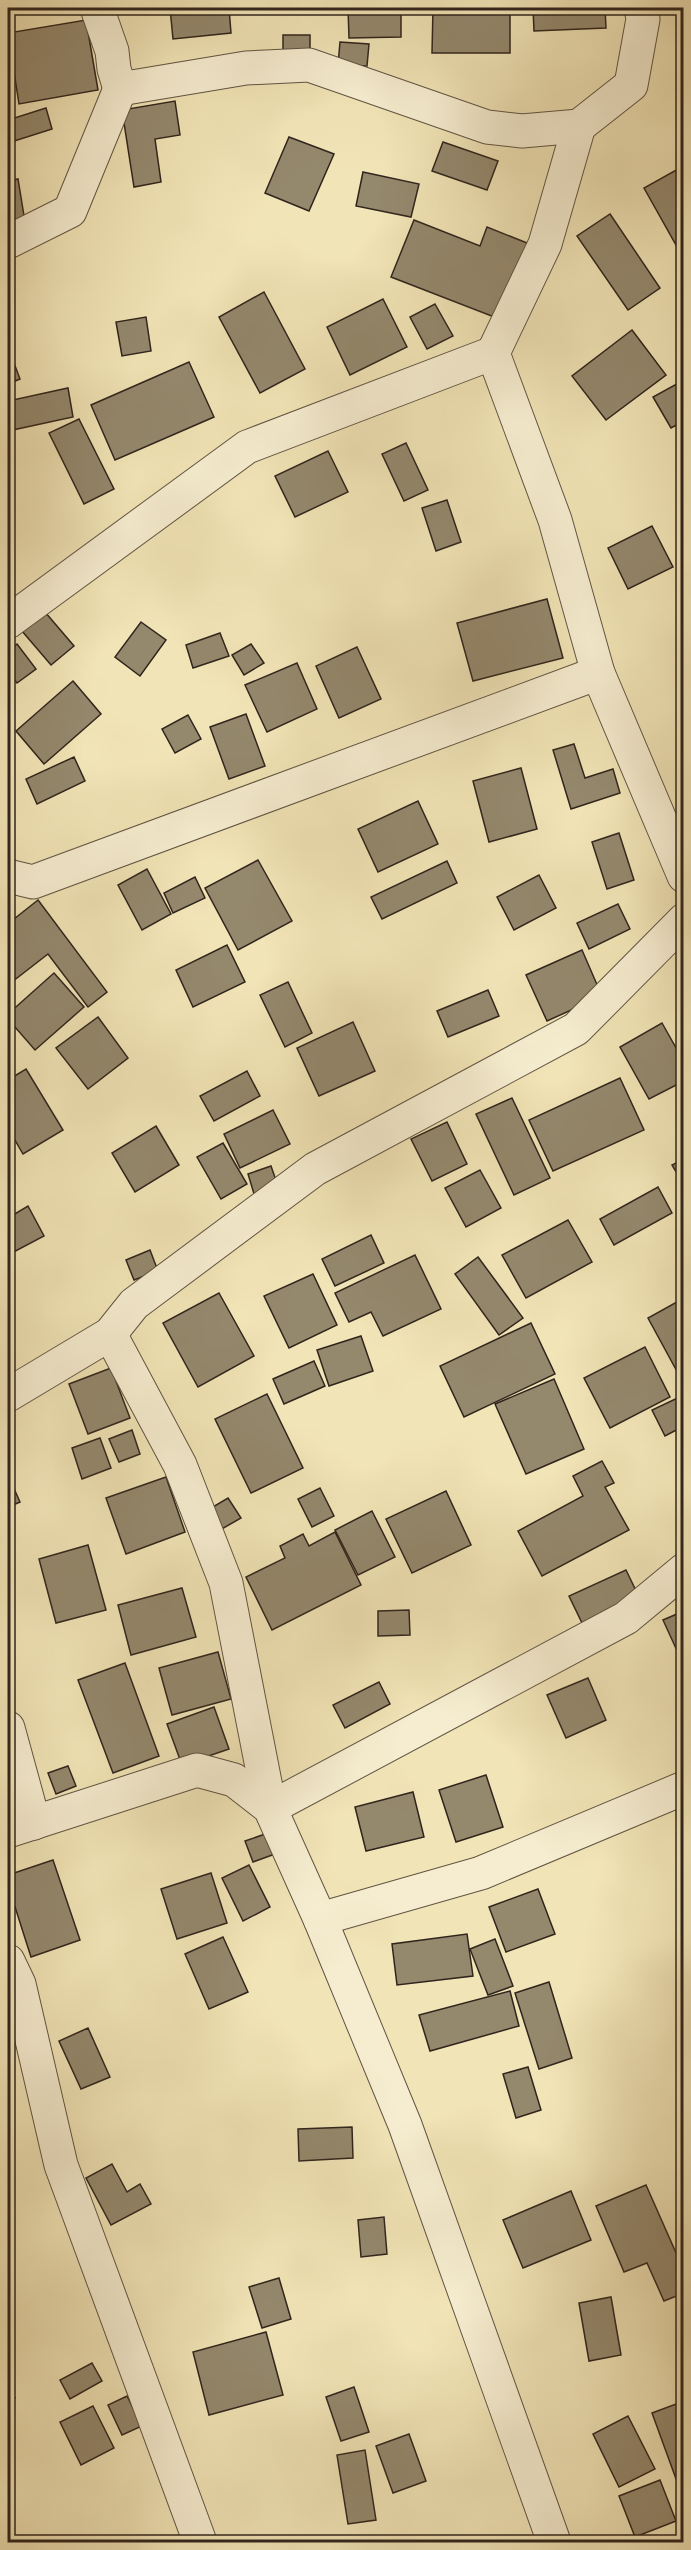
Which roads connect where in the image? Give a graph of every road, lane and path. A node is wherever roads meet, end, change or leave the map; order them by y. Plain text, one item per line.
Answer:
1 (97, 8) edge
2 (641, 8) edge
3 (120, 89) junction
4 (579, 126) junction
5 (8, 242) edge
6 (493, 353) junction
7 (8, 622) edge
8 (598, 673) junction
9 (8, 876) edge
10 (684, 876) edge
11 (684, 920) edge
12 (110, 1334) junction
13 (8, 1395) edge
14 (684, 1570) edge
15 (8, 1728) edge
16 (684, 1788) edge
17 (270, 1808) junction
18 (21, 1827) edge
19 (320, 1919) junction
20 (8, 1961) edge
21 (200, 2542) edge
22 (554, 2542) edge

1 - 3 street
2 - 4 street
3 - 4 street
3 - 5 street
4 - 6 street
6 - 7 street
6 - 8 street
8 - 9 street
8 - 10 street
11 - 12 street
12 - 13 street
12 - 17 street
14 - 17 street
15 - 18 street
16 - 19 street
17 - 18 street
17 - 19 street
19 - 22 street
20 - 21 street

